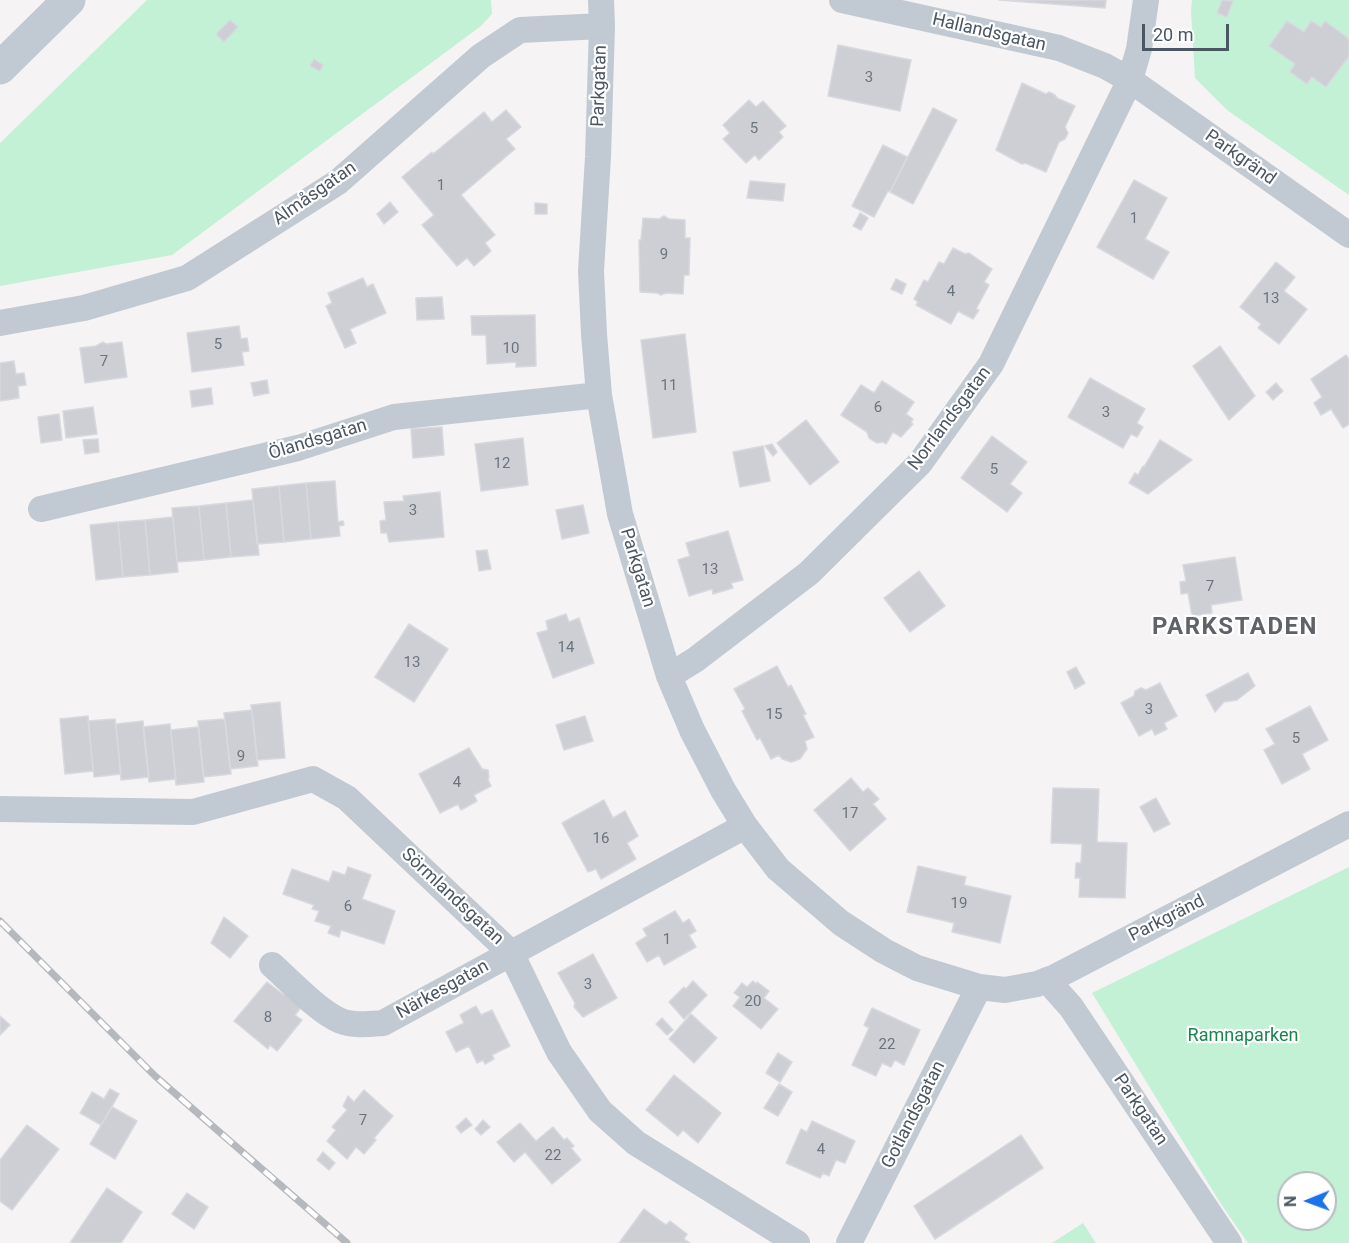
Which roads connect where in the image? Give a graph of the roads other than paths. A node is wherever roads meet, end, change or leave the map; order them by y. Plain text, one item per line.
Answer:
1 (69, 0) edge
2 (601, 0) edge
3 (842, 0) edge
4 (1146, 0) edge
5 (602, 26) junction
6 (0, 68) edge
7 (1130, 81) junction
8 (1349, 235) edge
9 (0, 322) edge
10 (599, 395) junction
11 (41, 509) dead end
12 (669, 676) junction
13 (0, 809) edge
14 (1349, 824) edge
15 (745, 826) junction
16 (512, 952) junction
17 (272, 965) dead end
18 (1047, 980) junction
19 (979, 987) junction
20 (797, 1243) edge
21 (849, 1243) edge
22 (1229, 1243) edge

1 - 6 street
2 - 5 street, Parkgatan
3 - 7 street, Hallandsgatan
4 - 7 street, Norrlandsgatan
5 - 9 street, Almåsgatan
5 - 10 street, Parkgatan
7 - 8 street, Parkgränd
7 - 12 street, Norrlandsgatan
10 - 11 street, Ölandsgatan
10 - 12 street, Parkgatan
12 - 15 street, Parkgatan
13 - 16 street, Sörmlandsgatan
14 - 18 street, Parkgränd
15 - 16 street, Närkesgatan
15 - 19 street, Parkgatan
16 - 17 street, Närkesgatan
16 - 20 street, Sörmlandsgatan
18 - 19 street, Parkgränd
18 - 22 street, Parkgatan
19 - 21 street, Gotlandsgatan

